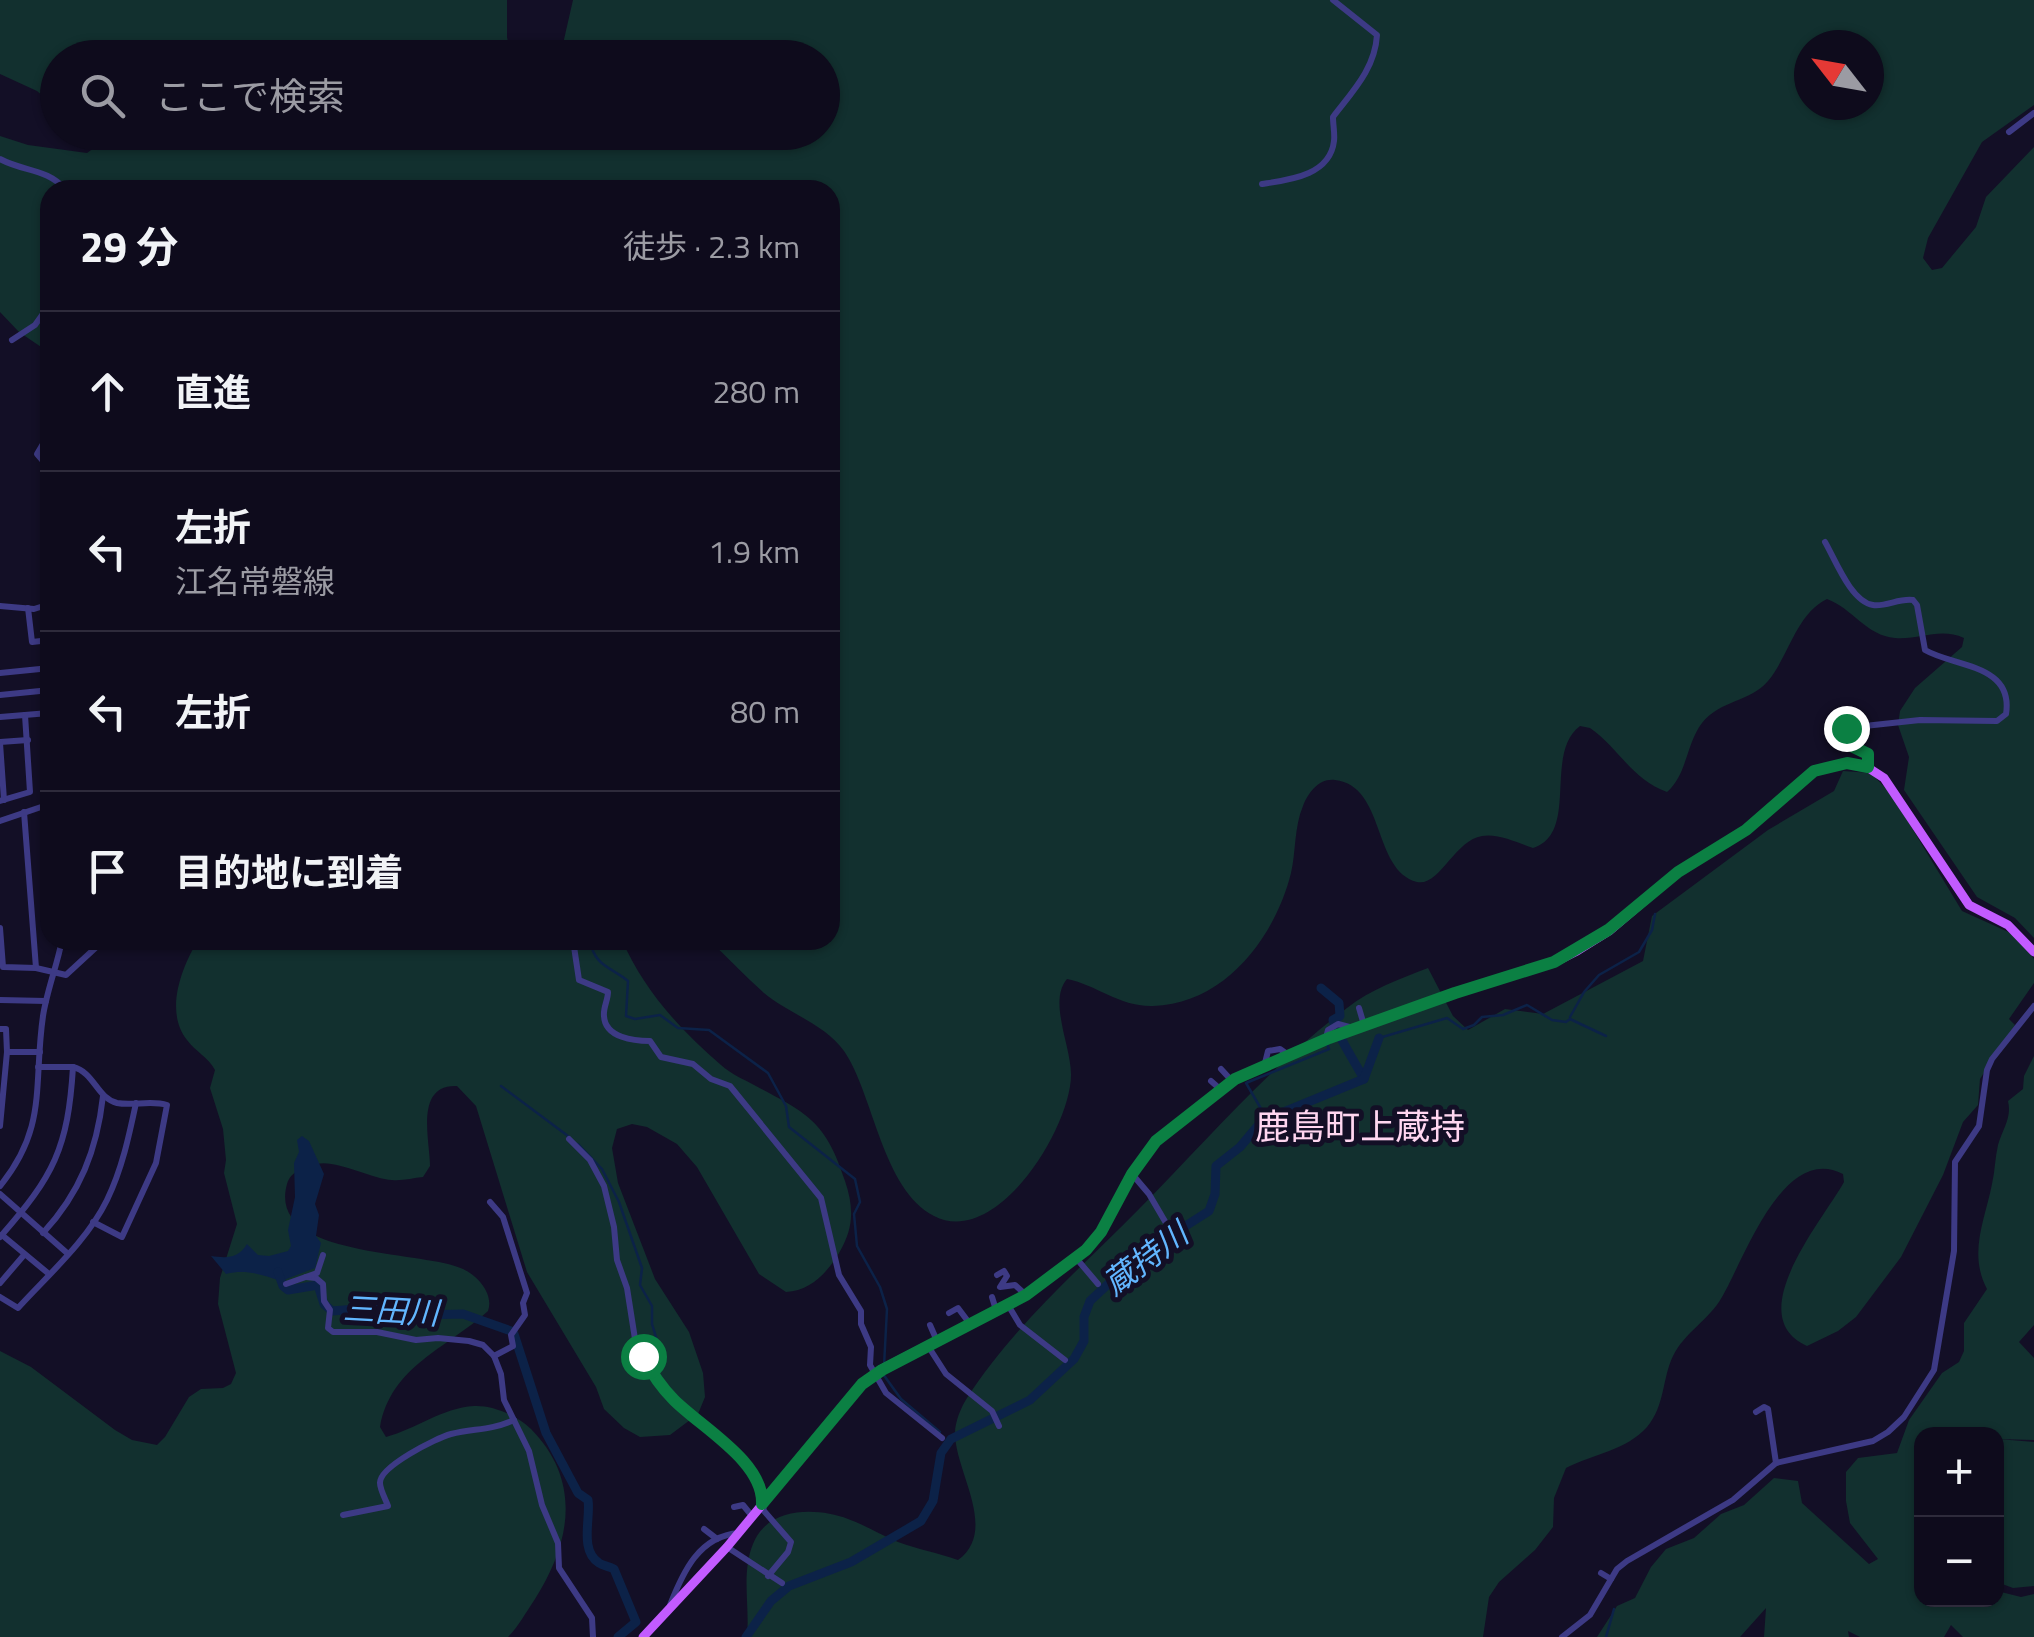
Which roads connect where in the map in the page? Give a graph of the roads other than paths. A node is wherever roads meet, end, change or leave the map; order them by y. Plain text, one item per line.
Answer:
1 (1333, 0) edge
2 (2034, 113) edge
3 (2010, 132) dead end
4 (0, 159) edge
5 (53, 180) edge
6 (1262, 184) dead end
7 (40, 318) edge
8 (12, 340) dead end
9 (1825, 542) dead end
10 (0, 606) edge
11 (40, 606) edge
12 (28, 608) junction
13 (40, 641) edge
14 (40, 668) edge
15 (0, 670) edge
16 (40, 691) edge
17 (0, 694) edge
18 (40, 714) edge
19 (26, 715) junction
20 (0, 717) edge
21 (28, 740) junction
22 (0, 742) edge
23 (1868, 767) junction
24 (2, 800) edge
25 (40, 807) edge
26 (24, 812) junction
27 (0, 821) edge
28 (0, 928) edge
29 (60, 950) edge
30 (93, 950) edge
31 (574, 950) edge
32 (2034, 952) edge
33 (36, 968) junction
34 (54, 973) junction
35 (0, 1000) edge
36 (46, 1001) junction
37 (2034, 1006) edge
38 (1359, 1008) dead end
39 (1359, 1027) junction
40 (0, 1029) edge
41 (6, 1052) junction
42 (40, 1052) junction
43 (38, 1067) junction
44 (73, 1067) junction
45 (1221, 1069) dead end
46 (1212, 1080) dead end
47 (1232, 1081) junction
48 (1220, 1089) junction
49 (104, 1096) junction
50 (136, 1103) junction
51 (0, 1126) edge
52 (569, 1139) dead end
53 (1132, 1174) junction
54 (0, 1186) edge
55 (0, 1194) edge
56 (490, 1202) dead end
57 (21, 1213) junction
58 (93, 1222) junction
59 (43, 1234) junction
60 (1173, 1235) dead end
61 (1, 1236) edge
62 (68, 1253) junction
63 (24, 1255) junction
64 (323, 1255) dead end
65 (1076, 1258) junction
66 (49, 1274) junction
67 (997, 1275) dead end
68 (306, 1277) junction
69 (0, 1283) edge
70 (286, 1284) dead end
71 (1098, 1284) dead end
72 (1026, 1295) junction
73 (992, 1297) dead end
74 (0, 1298) edge
75 (1008, 1305) junction
76 (996, 1310) junction
77 (949, 1313) dead end
78 (970, 1324) junction
79 (930, 1325) dead end
80 (932, 1344) junction
81 (494, 1356) junction
82 (1065, 1360) dead end
83 (881, 1370) junction
84 (1756, 1412) dead end
85 (514, 1420) junction
86 (999, 1426) dead end
87 (942, 1438) dead end
88 (1776, 1463) junction
89 (762, 1504) junction
90 (734, 1508) dead end
91 (343, 1515) dead end
92 (752, 1516) junction
93 (704, 1529) dead end
94 (739, 1533) junction
95 (717, 1539) junction
96 (727, 1547) junction
97 (1601, 1574) dead end
98 (768, 1576) junction
99 (1611, 1579) junction
100 (782, 1583) dead end
101 (668, 1610) junction
102 (593, 1637) edge
103 (643, 1637) edge
104 (1562, 1637) edge

1 - 6 street
2 - 3 street
4 - 5 street
7 - 8 street
9 - 23 street
10 - 12 street
11 - 12 street
12 - 13 street
14 - 15 street
16 - 17 street
18 - 19 street
19 - 20 street
19 - 21 street
21 - 22 street
21 - 24 street
22 - 24 street
23 - 32 main road
23 - 39 main road
25 - 26 street
26 - 27 street
26 - 33 street
28 - 33 street
29 - 34 street
30 - 34 street
31 - 83 street
33 - 34 street
34 - 36 street
35 - 36 street
36 - 42 street
37 - 88 street
38 - 39 street
39 - 47 main road
40 - 41 street
41 - 42 street
41 - 51 street
42 - 43 street
43 - 44 street
43 - 54 street
44 - 49 street
44 - 57 street
45 - 47 street
46 - 48 street
47 - 48 main road
48 - 53 main road
49 - 50 street
49 - 59 street
50 - 58 street
50 - 58 street
52 - 89 street
53 - 60 street
53 - 65 main road
55 - 57 street
56 - 81 street
57 - 59 street
57 - 61 street
58 - 62 street
59 - 62 street
61 - 63 street
62 - 66 street
63 - 66 street
63 - 69 street
64 - 68 street
65 - 71 street
65 - 72 main road
66 - 74 street
67 - 72 street
68 - 70 street
68 - 81 street
72 - 75 main road
73 - 76 street
75 - 76 main road
75 - 82 street
76 - 78 main road
77 - 78 street
78 - 80 main road
79 - 80 street
80 - 83 main road
80 - 86 street
81 - 85 street
83 - 87 street
83 - 89 main road
84 - 88 street
85 - 91 street
85 - 102 street
88 - 99 street
89 - 92 main road
89 - 98 street
90 - 92 street
92 - 94 main road
93 - 95 street
94 - 95 street
94 - 96 main road
95 - 101 street
96 - 98 street
96 - 101 main road
97 - 99 street
98 - 100 street
99 - 104 street
101 - 103 main road

